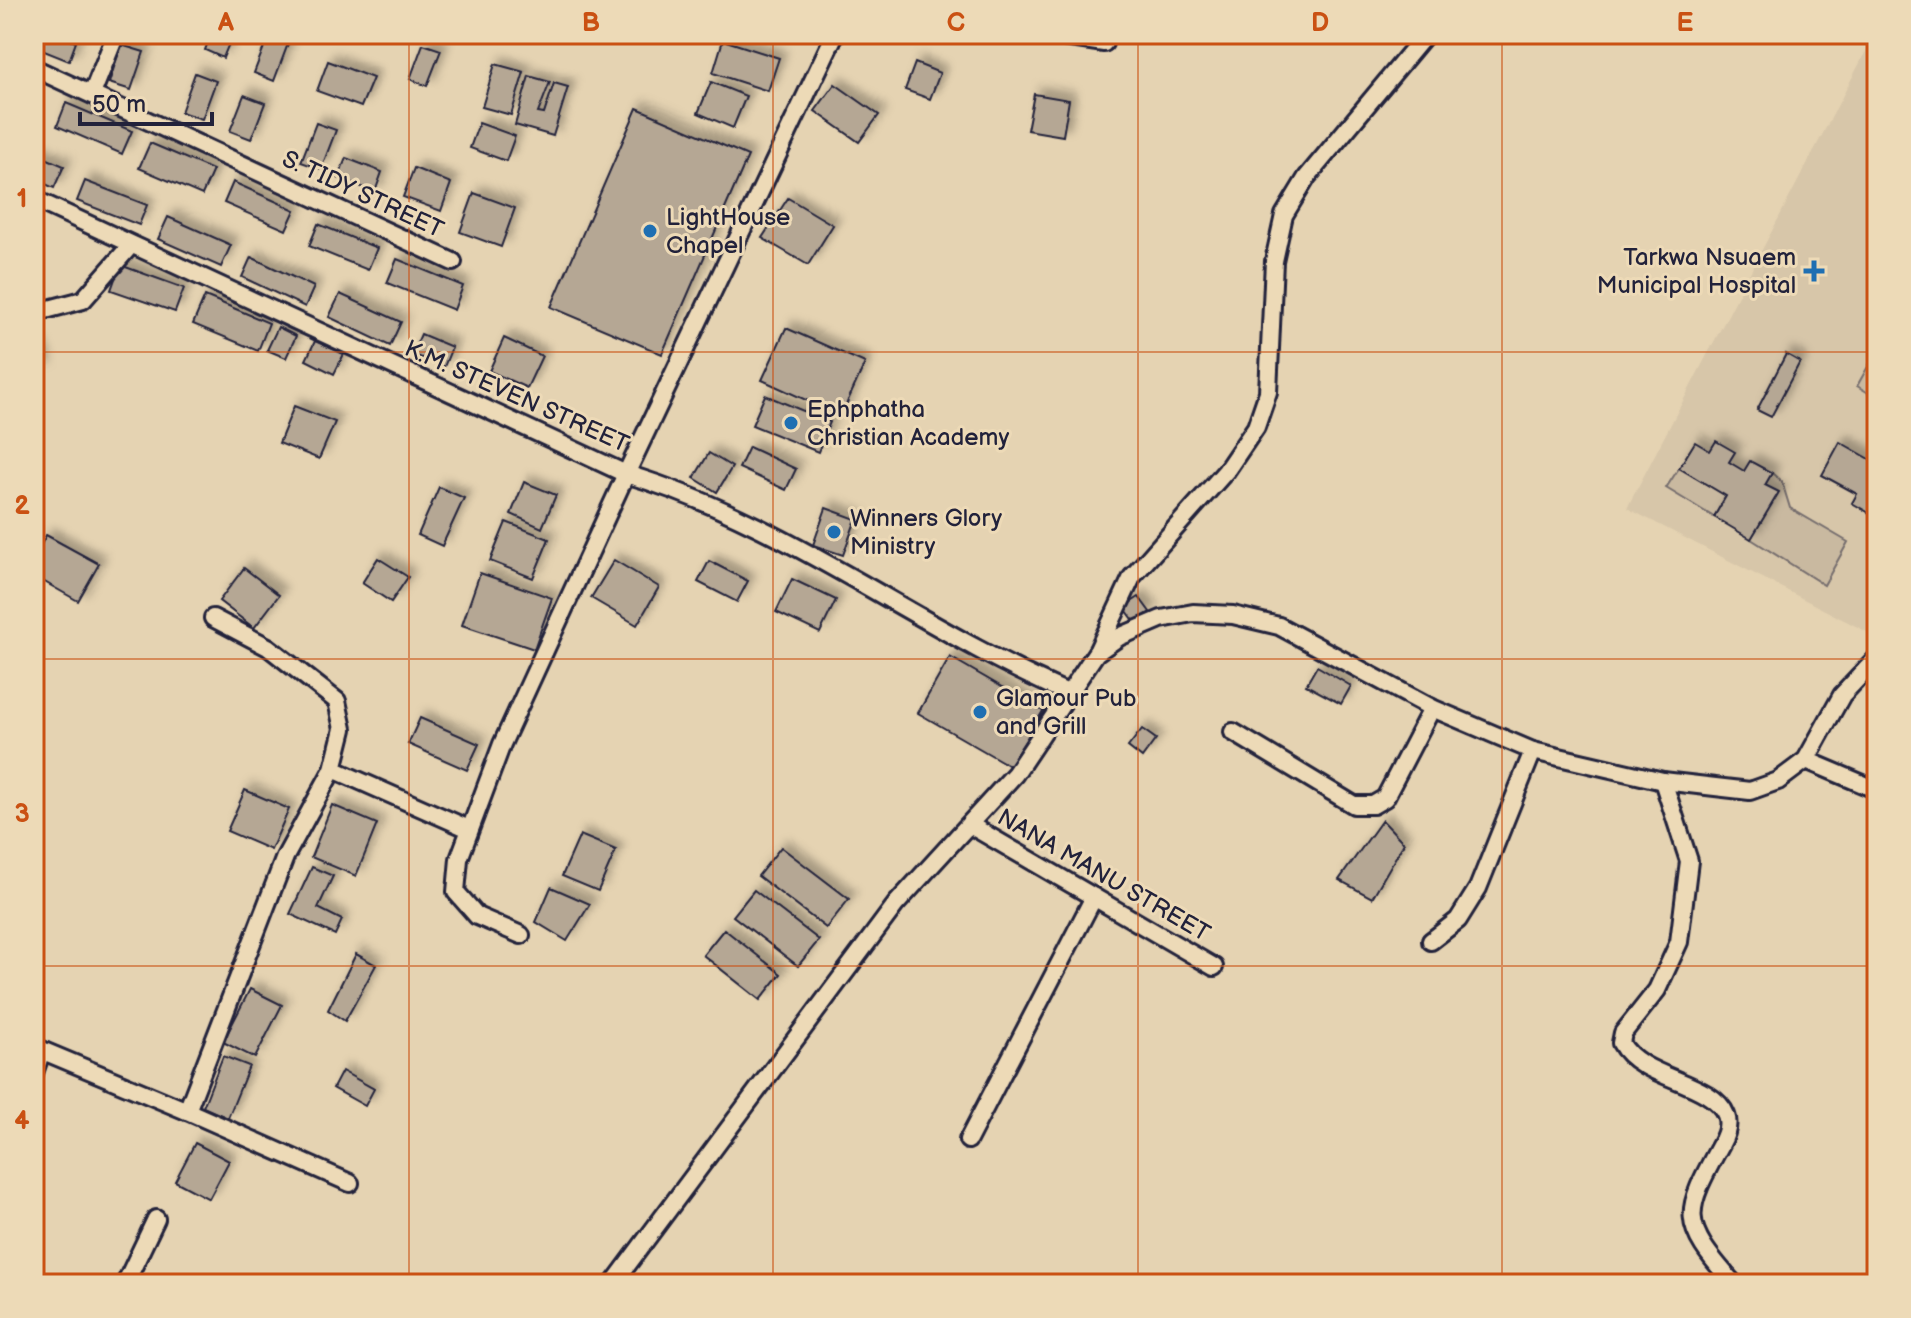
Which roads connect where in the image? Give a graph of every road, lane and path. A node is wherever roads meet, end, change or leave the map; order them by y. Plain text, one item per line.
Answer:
1 (116, 34) edge
2 (835, 34) edge
3 (1044, 34) edge
4 (1426, 34) edge
5 (1104, 43) dead end
6 (34, 68) edge
7 (92, 94) junction
8 (34, 199) edge
9 (131, 245) junction
10 (453, 262) dead end
11 (34, 313) edge
12 (626, 474) junction
13 (213, 618) dead end
14 (1096, 653) junction
15 (1877, 658) edge
16 (1068, 693) junction
17 (1432, 708) junction
18 (1233, 732) dead end
19 (1533, 751) junction
20 (1806, 760) junction
21 (333, 769) junction
22 (1663, 781) junction
23 (1877, 790) edge
24 (970, 825) junction
25 (469, 829) junction
26 (1094, 897) junction
27 (521, 935) dead end
28 (1431, 941) dead end
29 (1214, 967) dead end
30 (38, 1048) edge
31 (34, 1073) edge
32 (187, 1111) junction
33 (968, 1140) dead end
34 (350, 1183) dead end
35 (156, 1219) dead end
36 (125, 1284) edge
37 (613, 1284) edge
38 (1734, 1284) edge

1 - 7 street
2 - 12 street, K.M. STEVEN STREET
3 - 5 street
4 - 14 street
6 - 7 street, S. TIDY STREET
7 - 10 street, S. TIDY STREET
8 - 9 street, K.M. STEVEN STREET
9 - 11 street
9 - 12 street, K.M. STEVEN STREET
12 - 16 street
12 - 25 street
13 - 21 street
14 - 16 street
14 - 17 street
15 - 20 street
16 - 24 street
17 - 18 street
17 - 19 street
19 - 22 street
19 - 28 street
20 - 22 street
20 - 23 street
21 - 25 street
21 - 32 street
22 - 38 street
24 - 26 street, NANA MANU STREET
24 - 37 street
25 - 27 street
26 - 29 street, NANA MANU STREET
26 - 33 street
30 - 31 street
30 - 32 street
32 - 34 street
35 - 36 street

